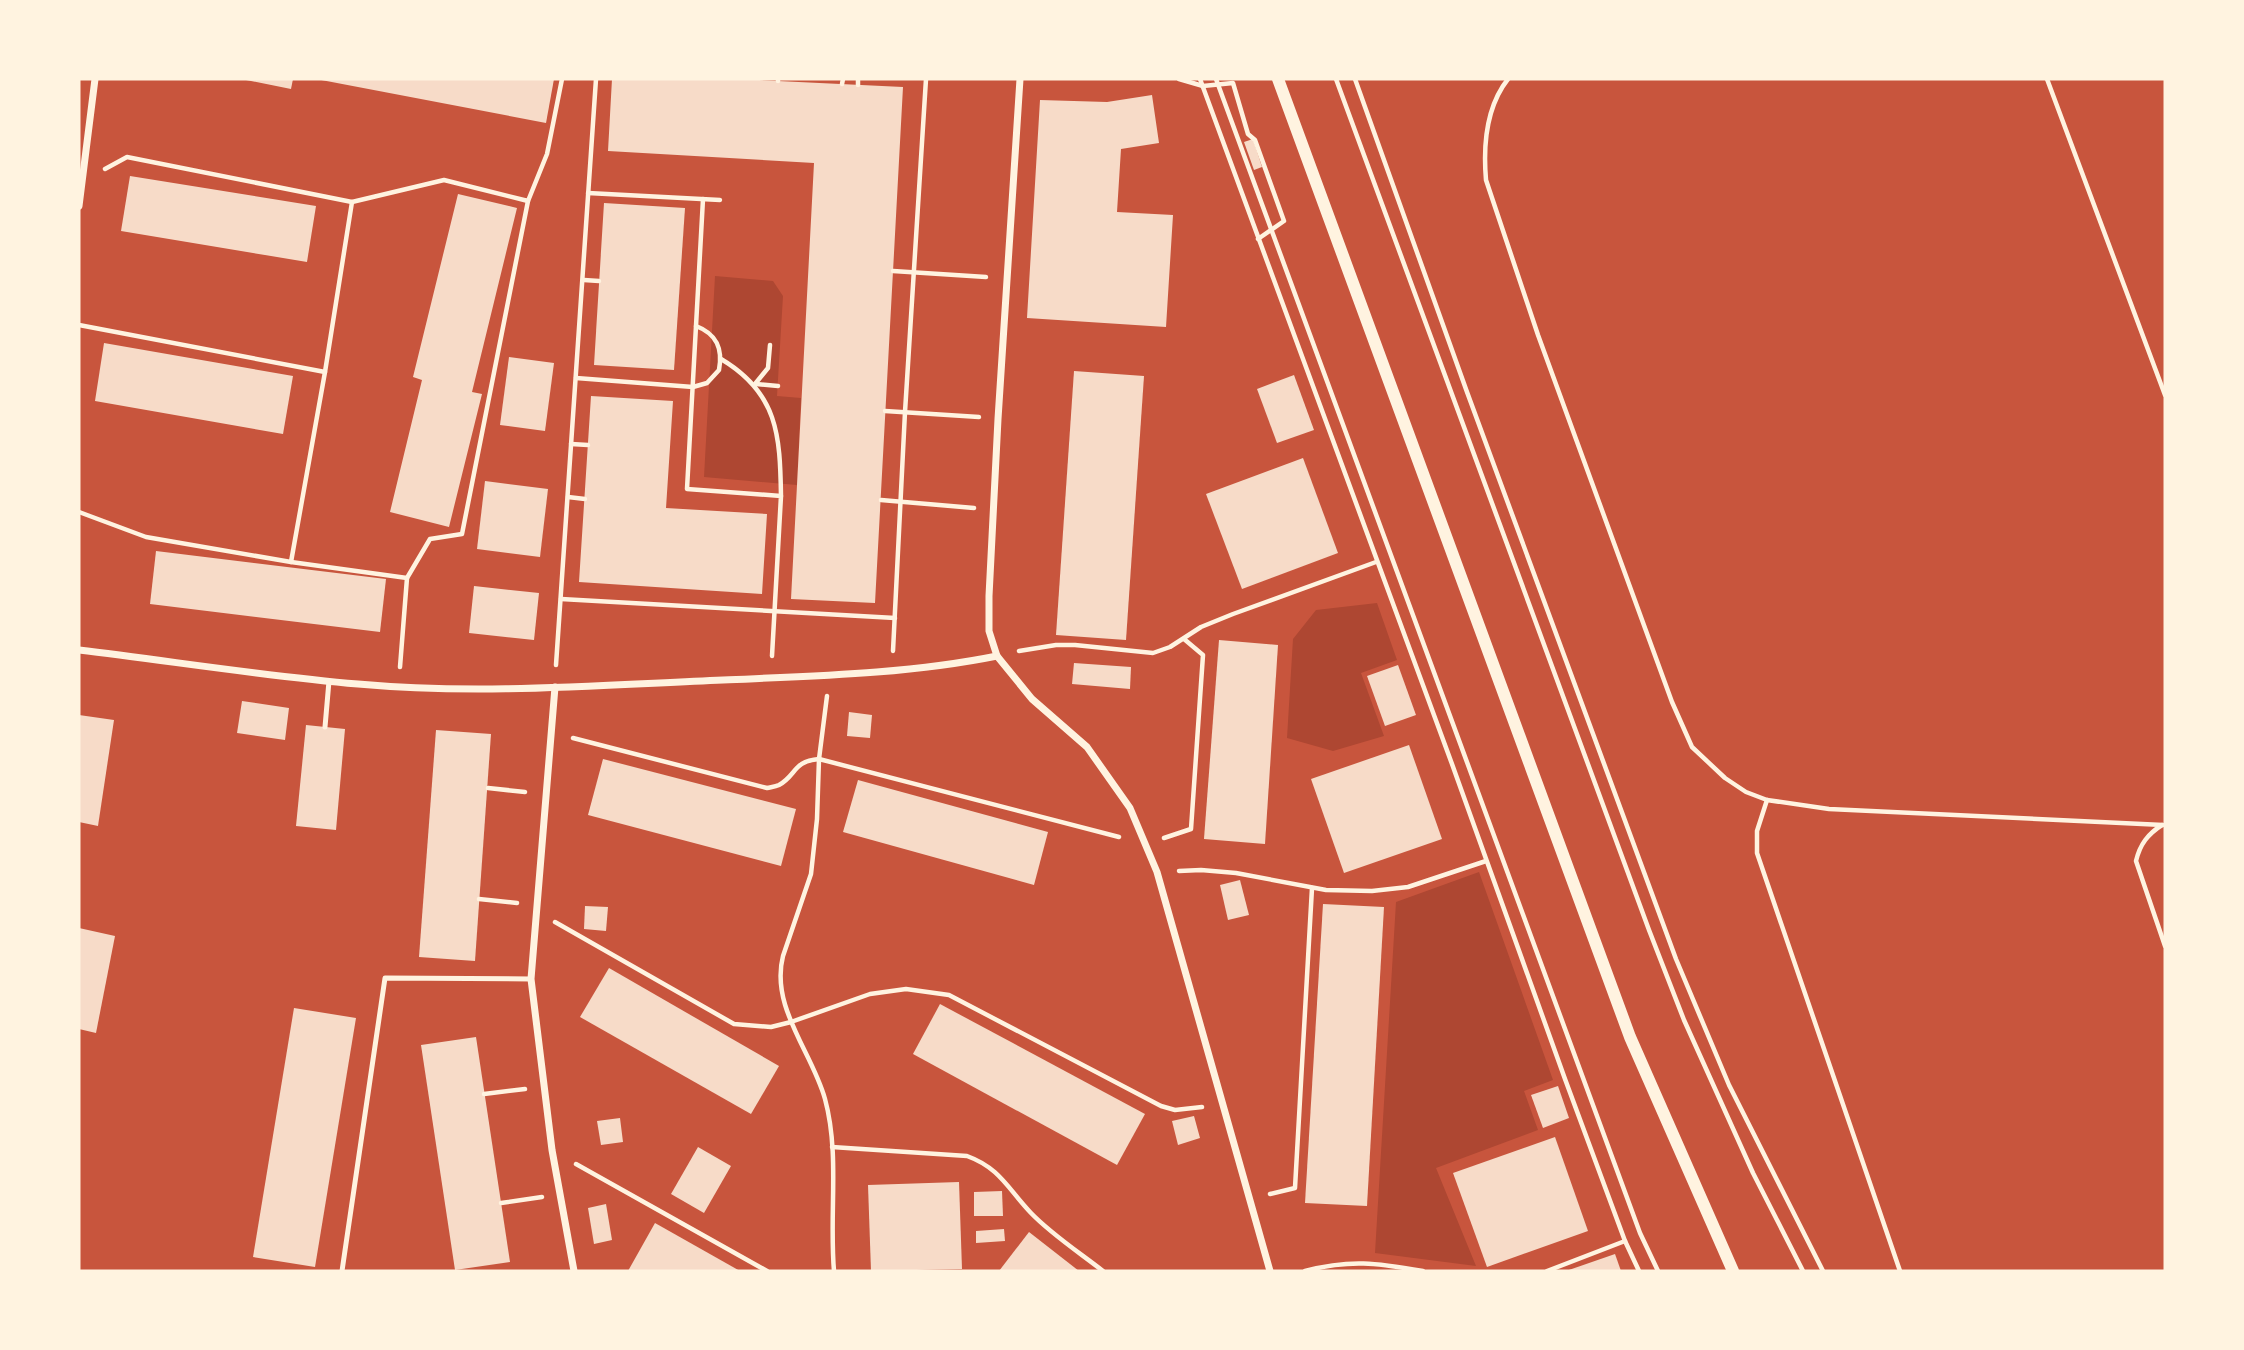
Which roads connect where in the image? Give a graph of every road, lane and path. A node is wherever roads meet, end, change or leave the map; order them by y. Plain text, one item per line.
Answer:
1 (95, 79) edge
2 (562, 79) edge
3 (596, 79) edge
4 (926, 79) edge
5 (1020, 79) edge
6 (1179, 79) edge
7 (1200, 79) edge
8 (1216, 79) edge
9 (1278, 79) edge
10 (1336, 79) edge
11 (1355, 79) edge
12 (1508, 79) edge
13 (2047, 79) edge
14 (1218, 85) junction
15 (1203, 86) junction
16 (82, 181) junction
17 (589, 193) junction
18 (703, 199) junction
19 (720, 200) dead end
20 (528, 201) junction
21 (352, 202) junction
22 (79, 206) edge
23 (1271, 231) junction
24 (1258, 239) junction
25 (893, 271) dead end
26 (915, 272) junction
27 (1008, 278) junction
28 (584, 280) junction
29 (599, 281) dead end
30 (79, 325) edge
31 (696, 326) junction
32 (770, 345) dead end
33 (721, 359) junction
34 (325, 372) junction
35 (576, 377) junction
36 (755, 384) junction
37 (778, 386) dead end
38 (693, 387) junction
39 (2165, 395) edge
40 (885, 411) dead end
41 (905, 412) junction
42 (998, 419) junction
43 (571, 444) junction
44 (588, 445) dead end
45 (781, 496) junction
46 (568, 497) junction
47 (585, 499) dead end
48 (881, 500) dead end
49 (901, 503) junction
50 (993, 510) junction
51 (79, 512) edge
52 (291, 562) junction
53 (1376, 562) junction
54 (407, 578) junction
55 (561, 598) junction
56 (775, 611) junction
57 (895, 618) junction
58 (1184, 639) junction
59 (79, 650) edge
60 (997, 656) junction
61 (892, 670) junction
62 (830, 674) junction
63 (770, 678) junction
64 (329, 681) junction
65 (398, 686) junction
66 (555, 687) junction
67 (325, 727) dead end
68 (552, 732) junction
69 (819, 759) junction
70 (488, 788) dead end
71 (546, 794) junction
72 (1766, 800) junction
73 (2164, 824) edge
74 (1145, 845) junction
75 (1486, 861) junction
76 (1157, 872) junction
77 (1312, 888) junction
78 (479, 899) dead end
79 (536, 908) junction
80 (2165, 946) edge
81 (531, 979) junction
82 (791, 1022) junction
83 (543, 1087) junction
84 (484, 1094) dead end
85 (1222, 1105) junction
86 (832, 1147) junction
87 (552, 1150) junction
88 (560, 1195) junction
89 (1248, 1200) junction
90 (501, 1203) dead end
91 (1625, 1241) junction
92 (342, 1271) edge
93 (574, 1271) edge
94 (767, 1271) edge
95 (834, 1271) edge
96 (1103, 1271) edge
97 (1270, 1271) edge
98 (1305, 1271) edge
99 (1423, 1271) edge
100 (1546, 1271) edge
101 (1639, 1271) edge
102 (1658, 1271) edge
103 (1733, 1271) edge
104 (1803, 1271) edge
105 (1823, 1271) edge
106 (1899, 1271) edge

1 - 16 street
2 - 20 path
3 - 17 path
4 - 26 path
5 - 27 street
6 - 15 path
7 - 15 path
8 - 14 path
9 - 103 street
10 - 104 path
11 - 105 path
12 - 72 path
13 - 39 path
14 - 15 path
14 - 23 path
14 - 23 path
15 - 24 path
16 - 21 path
16 - 22 street
17 - 18 path
17 - 28 path
18 - 19 path
18 - 31 path
20 - 21 path
20 - 54 path
21 - 34 path
23 - 24 path
23 - 102 path
24 - 53 path
25 - 26 path
26 - 27 path
26 - 41 path
27 - 42 street
28 - 29 path
28 - 35 path
30 - 34 path
31 - 33 path
31 - 38 path
32 - 36 path
33 - 36 path
33 - 38 path
34 - 52 path
35 - 38 path
35 - 43 path
36 - 37 path
36 - 45 path
38 - 45 path
40 - 41 path
41 - 42 path
41 - 49 path
42 - 50 street
43 - 44 path
43 - 46 path
45 - 56 path
46 - 47 path
46 - 55 path
48 - 49 path
49 - 50 path
49 - 57 path
50 - 60 street
51 - 52 path
52 - 54 path
53 - 58 path
53 - 75 path
54 - 65 path
55 - 56 path
55 - 66 path
56 - 57 path
56 - 63 path
57 - 61 path
58 - 60 path
58 - 74 path
59 - 64 street
60 - 61 street
60 - 74 street
61 - 62 street
62 - 63 street
62 - 69 path
63 - 66 street
64 - 65 street
64 - 67 lane
65 - 66 street
66 - 68 street
68 - 69 path
68 - 71 street
69 - 74 path
69 - 82 path
70 - 71 path
71 - 79 street
72 - 73 path
72 - 106 path
73 - 80 path
74 - 76 street
75 - 77 path
75 - 91 path
76 - 77 path
76 - 85 street
77 - 89 path
78 - 79 path
79 - 81 street
79 - 82 path
81 - 83 street
81 - 92 lane
82 - 85 path
82 - 86 path
83 - 84 path
83 - 87 street
85 - 89 street
86 - 95 path
86 - 96 path
87 - 88 street
87 - 94 path
88 - 90 path
88 - 93 street
89 - 97 street
91 - 100 path
91 - 101 path
98 - 99 path

